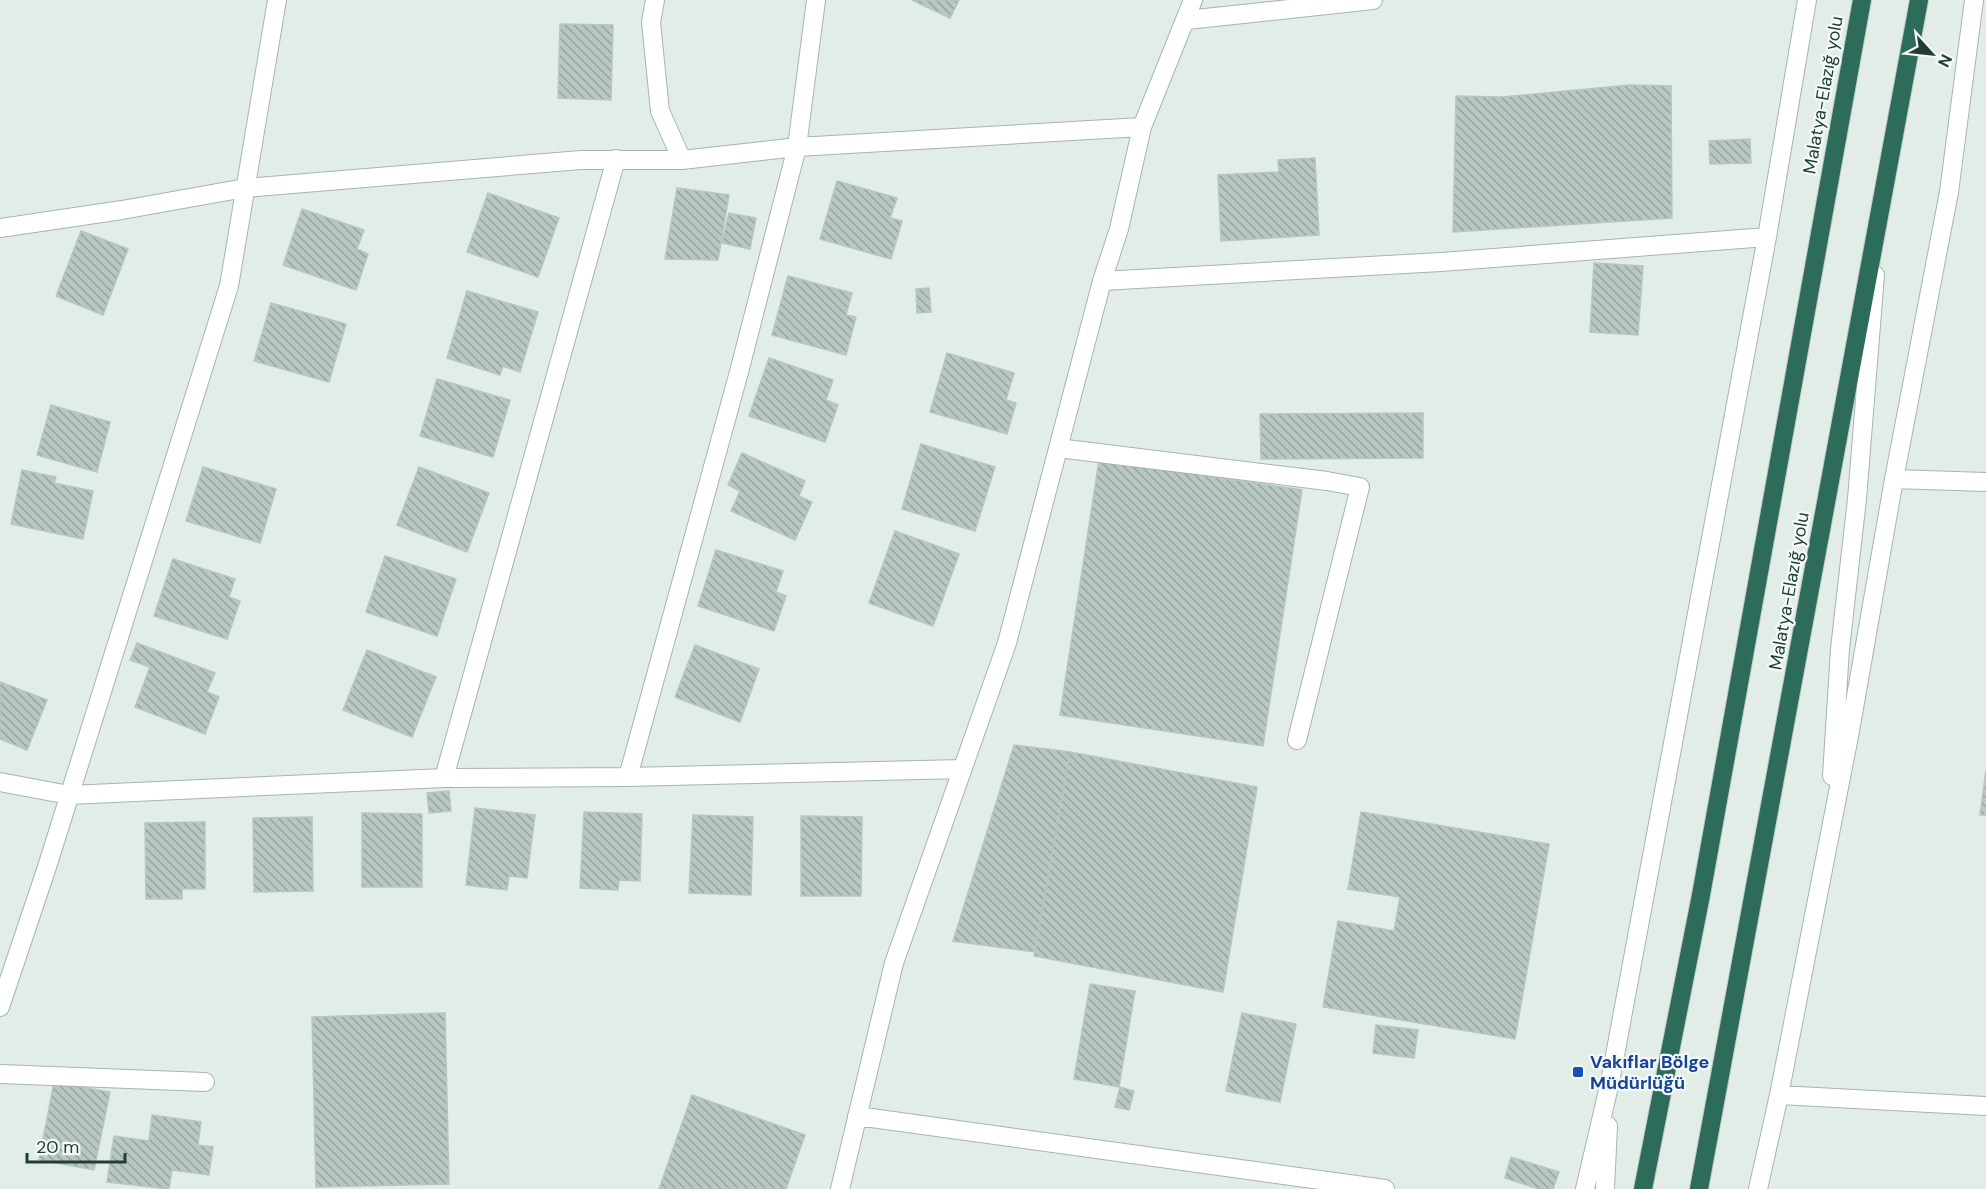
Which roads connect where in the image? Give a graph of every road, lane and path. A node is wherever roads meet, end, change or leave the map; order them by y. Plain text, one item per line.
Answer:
1 (277, 0) edge
2 (655, 0) edge
3 (816, 0) edge
4 (1193, 0) edge
5 (1373, 0) edge
6 (1807, 0) edge
7 (1862, 0) edge
8 (1919, 0) edge
9 (1974, 0) edge
10 (1186, 20) junction
11 (1142, 127) junction
12 (796, 147) junction
13 (616, 159) junction
14 (682, 160) junction
15 (245, 188) junction
16 (1880, 214) junction
17 (0, 228) edge
18 (1767, 237) junction
19 (1102, 281) junction
20 (1058, 448) junction
21 (1894, 479) junction
22 (1986, 482) edge
23 (1297, 740) dead end
24 (962, 769) junction
25 (628, 777) junction
26 (444, 778) junction
27 (0, 782) edge
28 (69, 795) junction
29 (1828, 847) junction
30 (0, 1008) edge
31 (0, 1074) edge
32 (205, 1082) dead end
33 (1610, 1082) junction
34 (1779, 1095) junction
35 (1986, 1106) edge
36 (858, 1116) junction
37 (840, 1189) edge
38 (1385, 1189) edge
39 (1585, 1189) edge
40 (1605, 1189) edge
41 (1643, 1189) edge
42 (1699, 1189) edge
43 (1758, 1189) edge

1 - 15 street
2 - 14 street
3 - 12 street
4 - 10 street
5 - 10 street
6 - 18 street
7 - 41 highway, Malatya-Elazığ yolu
8 - 16 highway, Malatya-Elazığ yolu
9 - 21 street
10 - 11 street
11 - 12 street
11 - 19 street
12 - 14 street
12 - 25 street
13 - 14 street
13 - 15 street
13 - 26 street
15 - 17 street
15 - 28 street
16 - 29 street
16 - 42 highway, Malatya-Elazığ yolu
18 - 19 street
18 - 33 street
19 - 20 street
20 - 23 street
20 - 24 street
21 - 22 street
21 - 29 street
24 - 25 street
24 - 36 street
25 - 26 street
26 - 28 street
27 - 28 street
28 - 30 street
29 - 34 street
31 - 32 street
33 - 39 street
33 - 40 street
34 - 35 street
34 - 43 street
36 - 37 street
36 - 38 street

